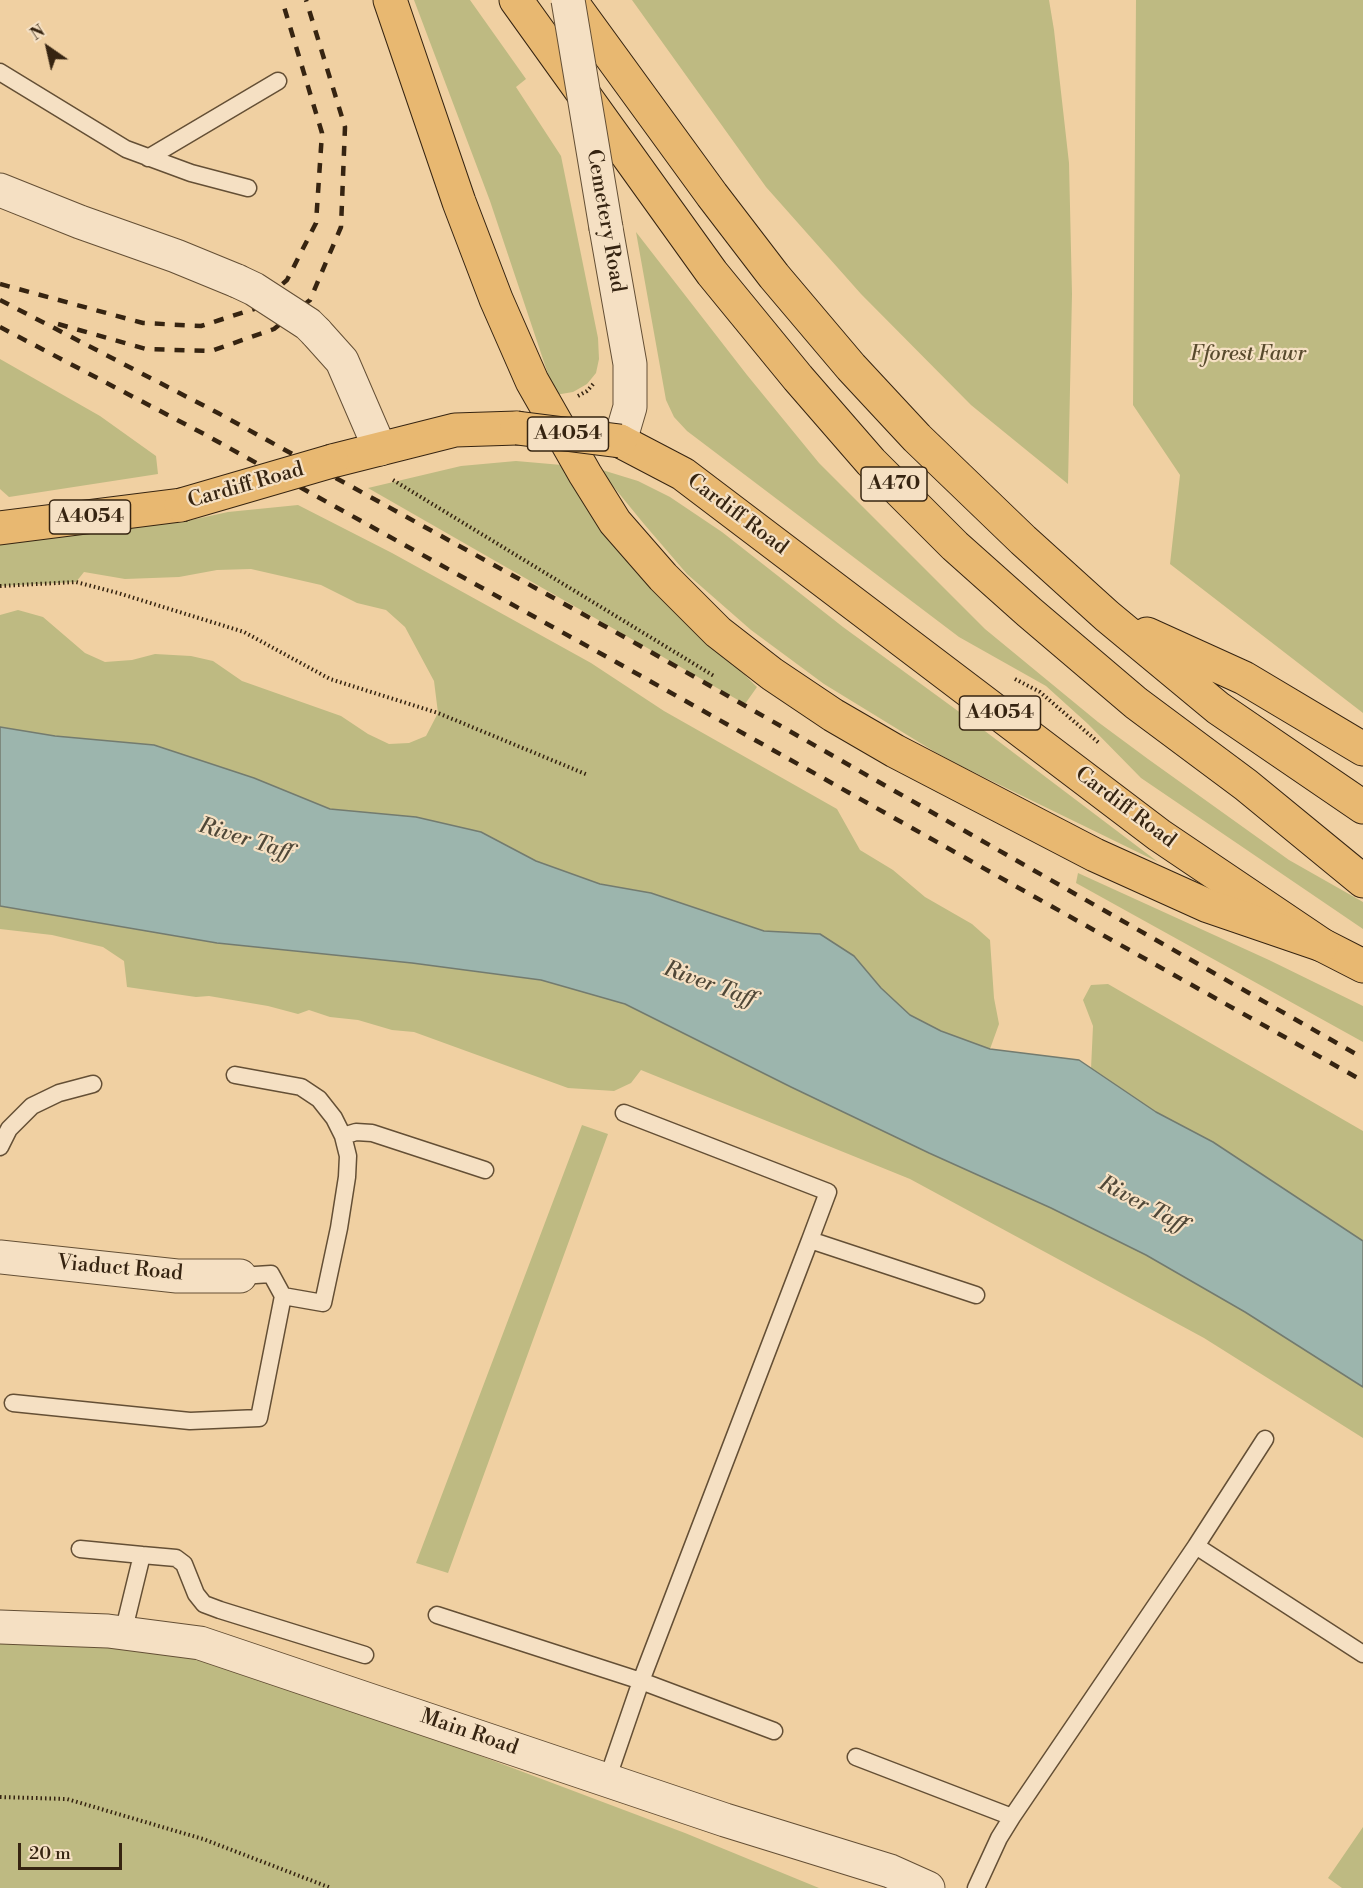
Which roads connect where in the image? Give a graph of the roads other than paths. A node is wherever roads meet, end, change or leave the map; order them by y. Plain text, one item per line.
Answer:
1 (390, 0) edge
2 (516, 0) edge
3 (569, 0) edge
4 (0, 72) edge
5 (278, 81) dead end
6 (148, 158) junction
7 (248, 188) dead end
8 (0, 190) edge
9 (620, 441) junction
10 (380, 449) junction
11 (0, 528) edge
12 (1107, 616) junction
13 (1363, 749) edge
14 (1363, 807) edge
15 (1363, 881) edge
16 (1322, 945) junction
17 (1363, 966) edge
18 (235, 1075) dead end
19 (93, 1084) dead end
20 (624, 1113) dead end
21 (343, 1136) junction
22 (0, 1147) edge
23 (485, 1170) dead end
24 (810, 1240) junction
25 (0, 1257) edge
26 (240, 1276) joint
27 (976, 1295) dead end
28 (283, 1296) junction
29 (13, 1403) dead end
30 (1266, 1439) dead end
31 (1196, 1546) junction
32 (80, 1550) dead end
33 (142, 1555) junction
34 (437, 1615) dead end
35 (0, 1628) edge
36 (123, 1633) junction
37 (1363, 1654) edge
38 (365, 1655) dead end
39 (640, 1681) junction
40 (774, 1731) dead end
41 (856, 1757) dead end
42 (607, 1780) junction
43 (1012, 1817) junction
44 (928, 1888) edge
45 (976, 1888) edge

1 - 16 main road
2 - 15 main road, A470
3 - 9 street, Cemetery Road, bridge
3 - 12 main road, A470
4 - 6 lane
5 - 6 lane
6 - 7 lane
8 - 10 street, bridge
9 - 10 main road, Cardiff Road / A4054, bridge
9 - 16 main road, Cardiff Road / A4054
10 - 11 main road, Cardiff Road / A4054, bridge
12 - 13 main road
12 - 14 main road, A470
16 - 17 main road, Cardiff Road / A4054
18 - 21 lane
19 - 22 lane
20 - 24 lane
21 - 23 lane
21 - 28 lane
24 - 27 lane
24 - 39 lane
25 - 26 street, Viaduct Road
26 - 28 lane
28 - 29 lane
30 - 31 lane
31 - 37 lane
31 - 43 lane
32 - 33 lane
33 - 36 lane
33 - 38 lane
34 - 39 lane
35 - 36 street, Main Road
36 - 42 street, Main Road
39 - 40 lane
39 - 42 lane
41 - 43 lane
42 - 44 street, Main Road
43 - 45 lane

